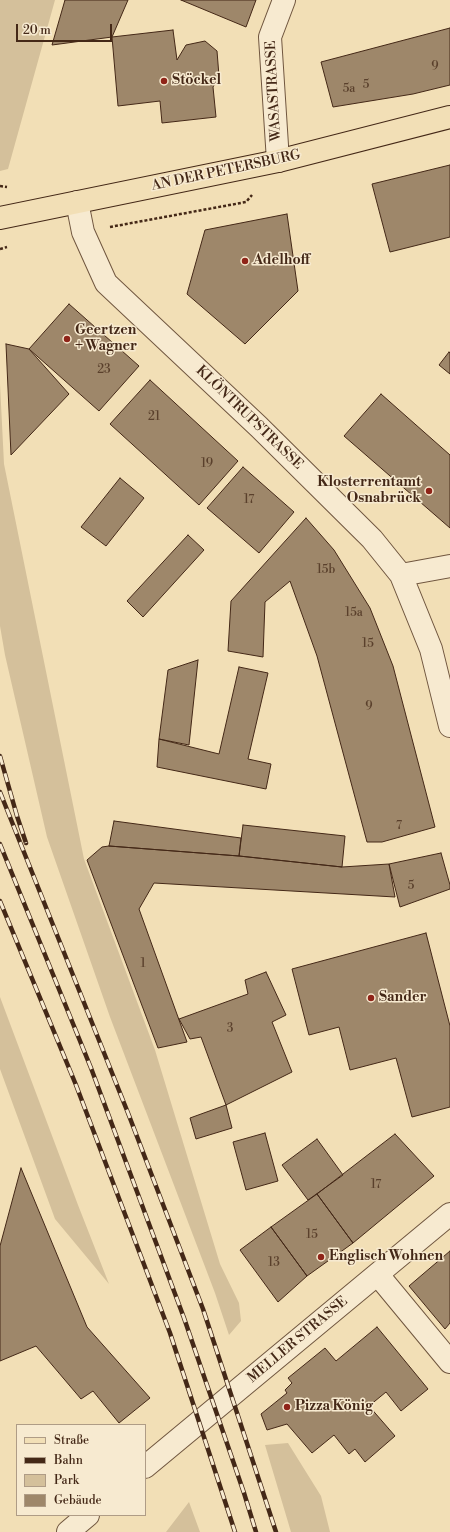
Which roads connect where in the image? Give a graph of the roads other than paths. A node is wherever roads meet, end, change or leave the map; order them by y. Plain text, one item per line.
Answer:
1 (284, 0) edge
2 (450, 117) edge
3 (278, 162) junction
4 (77, 202) junction
5 (0, 218) edge
6 (450, 566) edge
7 (402, 575) junction
8 (450, 726) edge
9 (450, 1214) edge
10 (378, 1274) junction
11 (450, 1362) edge
12 (146, 1466) edge
13 (87, 1516) edge
14 (68, 1532) edge

1 - 3 street, WASASTRASSE
2 - 3 main road, AN DER PETERSBURG
3 - 4 main road, AN DER PETERSBURG
4 - 5 main road, AN DER PETERSBURG
4 - 7 street, KLÖNTRUPSTRASSE
6 - 7 street
7 - 8 street, KLÖNTRUPSTRASSE
9 - 10 street, MELLER STRASSE
10 - 11 street
10 - 12 street, MELLER STRASSE
13 - 14 street

